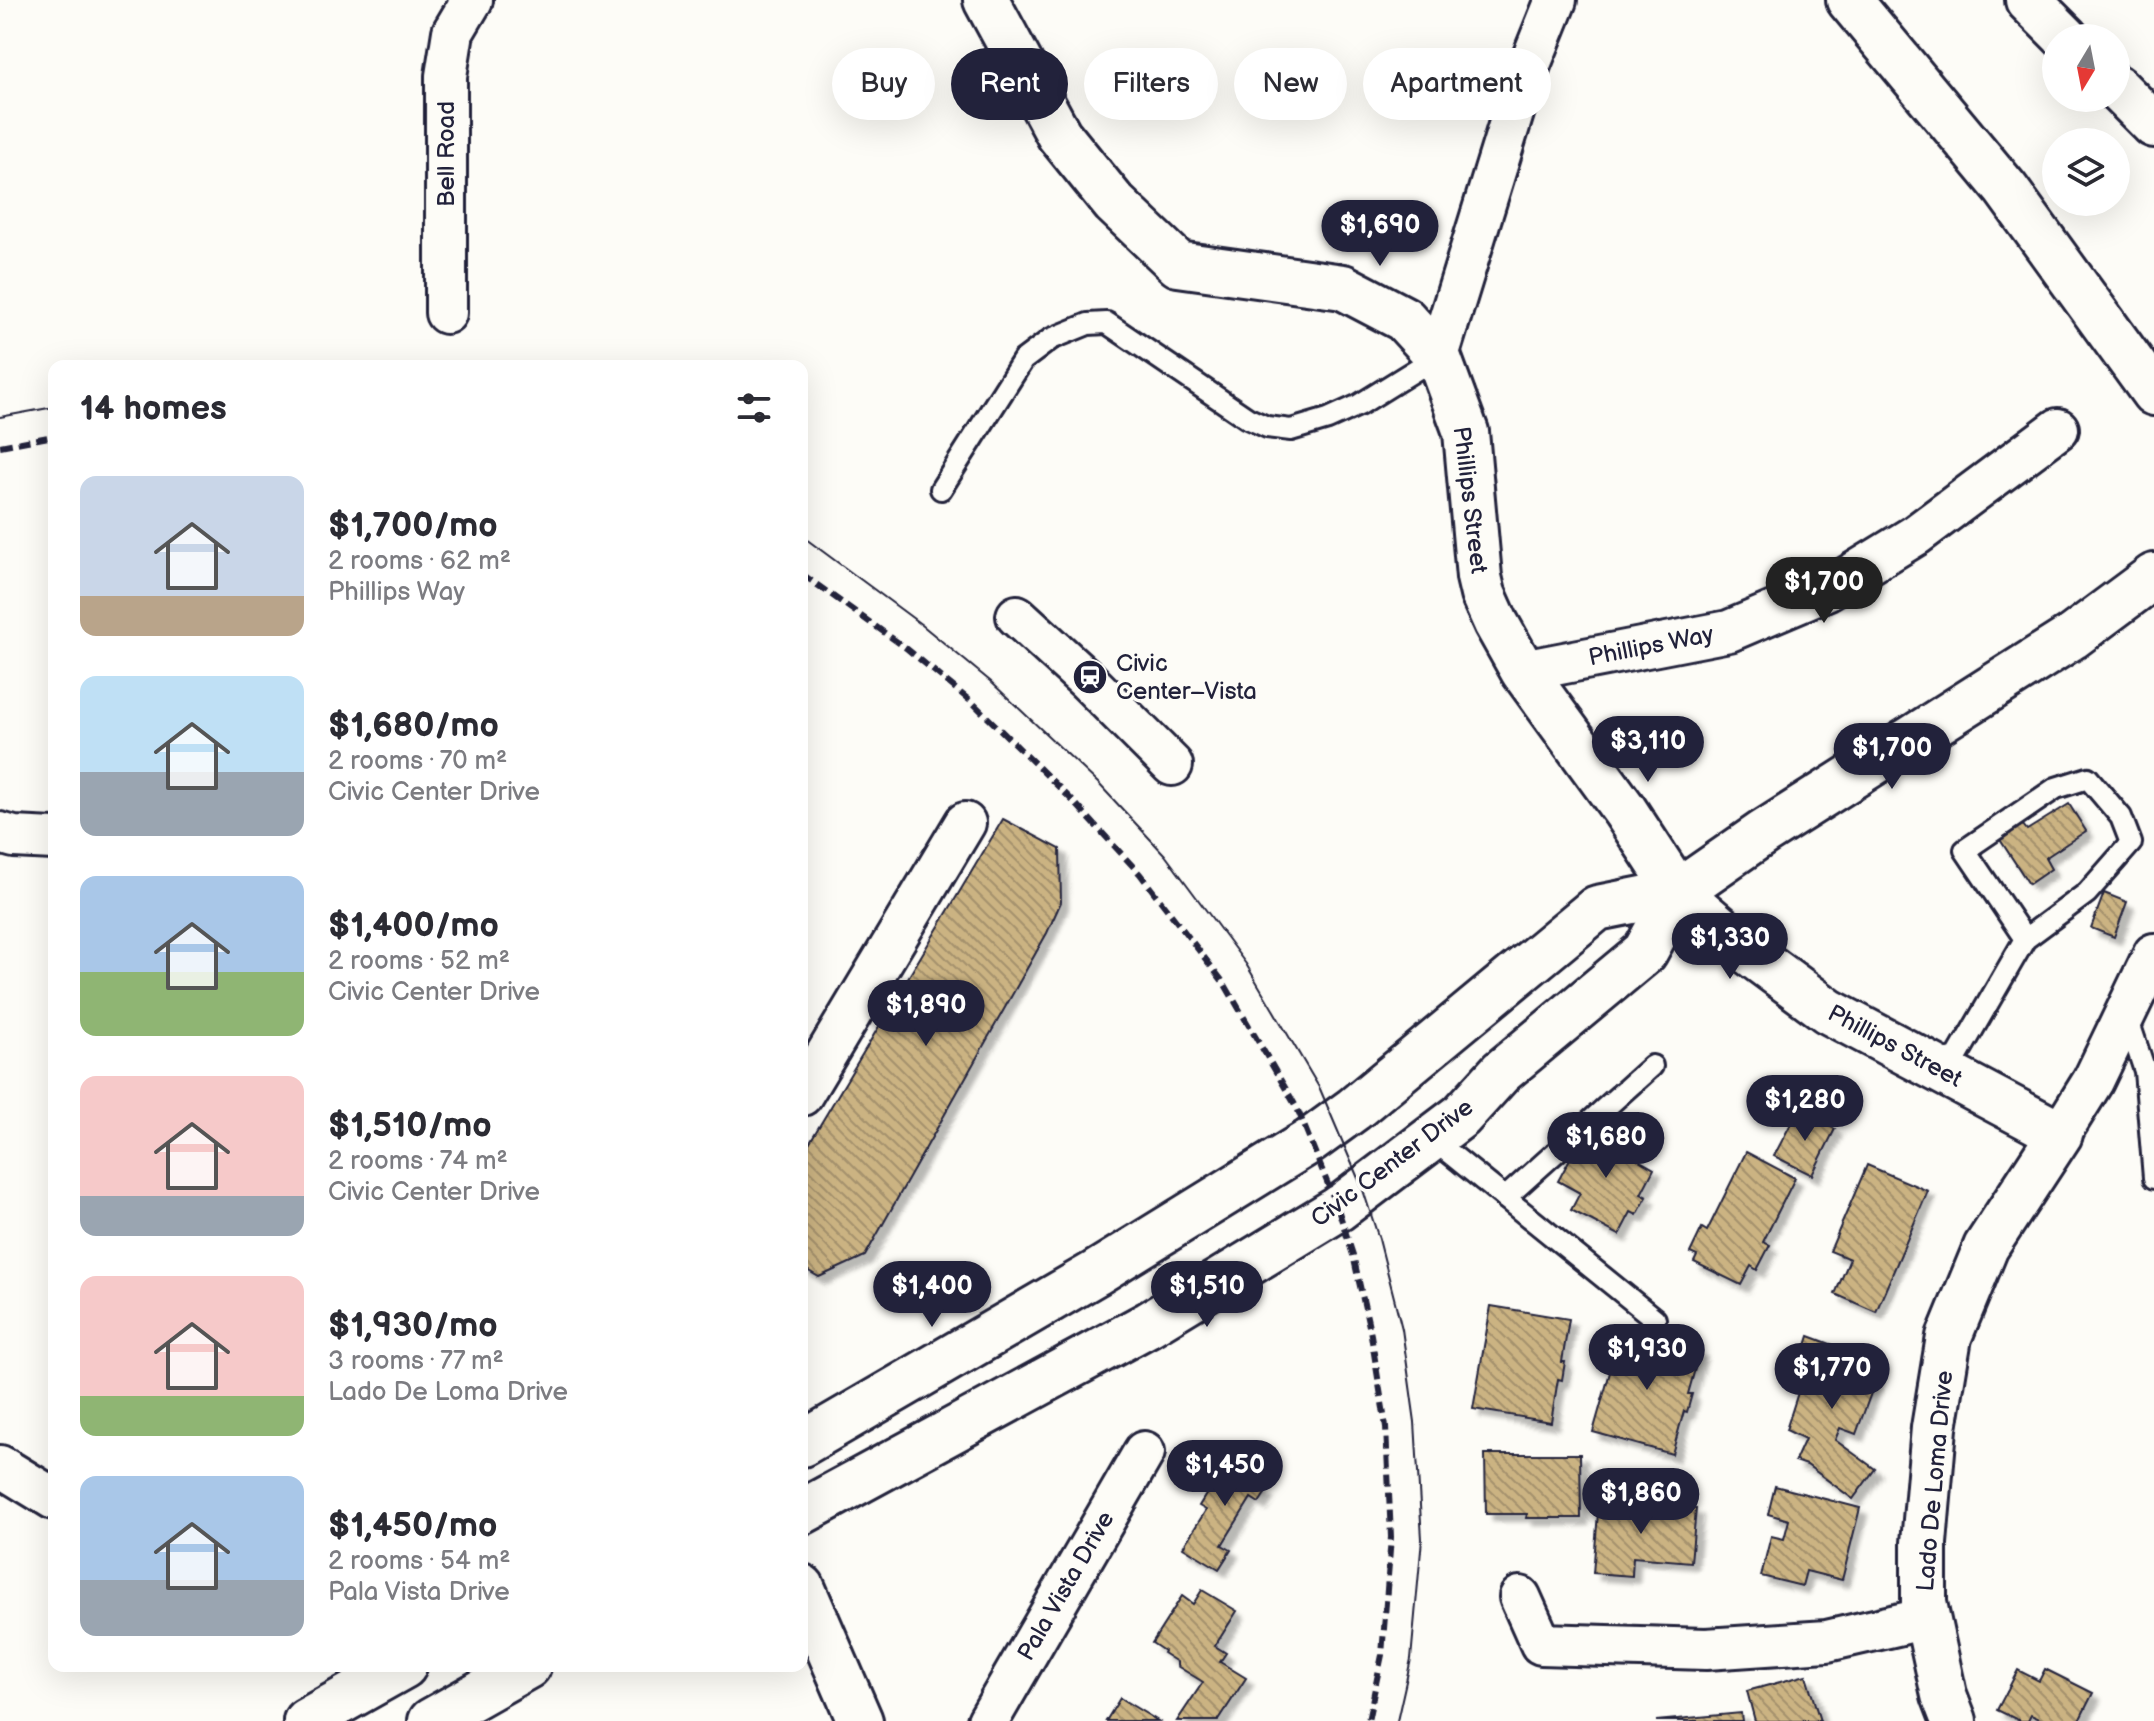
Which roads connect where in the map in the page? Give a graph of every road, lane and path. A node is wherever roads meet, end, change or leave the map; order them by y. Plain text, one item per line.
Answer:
1 (472, 0) edge
2 (986, 0) edge
3 (1556, 0) edge
4 (1849, 0) edge
5 (2028, 0) edge
6 (2052, 24) edge
7 (2130, 101) edge
8 (2154, 125) edge
9 (446, 313) dead end
10 (1438, 356) junction
11 (2154, 393) edge
12 (2058, 429) dead end
13 (941, 489) dead end
14 (2154, 576) edge
15 (1017, 616) dead end
16 (1523, 671) junction
17 (1172, 765) dead end
18 (965, 823) dead end
19 (0, 833) edge
20 (48, 839) edge
21 (1678, 892) junction
22 (2025, 939) junction
23 (2154, 954) edge
24 (2126, 1013) junction
25 (1652, 1066) dead end
26 (1947, 1074) junction
27 (808, 1085) edge
28 (2060, 1134) junction
29 (1431, 1138) junction
30 (2154, 1178) edge
31 (1505, 1198) junction
32 (1655, 1319) dead end
33 (808, 1441) edge
34 (1144, 1452) dead end
35 (0, 1466) edge
36 (48, 1495) edge
37 (808, 1509) edge
38 (1520, 1597) dead end
39 (808, 1601) edge
40 (1927, 1618) junction
41 (393, 1672) edge
42 (518, 1672) edge
43 (435, 1720) edge
44 (306, 1721) edge
45 (860, 1721) edge
46 (988, 1721) edge
47 (1954, 1721) edge

1 - 9 street, Bell Road
2 - 10 main road, Phillips Street
3 - 10 street
4 - 11 main road
5 - 6 main road
7 - 8 main road
10 - 13 lane
10 - 16 main road, Phillips Street
12 - 16 street, Phillips Way
14 - 21 main road, Civic Center Drive
15 - 17 street
16 - 21 main road, Phillips Street
18 - 27 street
19 - 20 street
21 - 26 main road, Phillips Street
21 - 29 main road, Civic Center Drive
21 - 33 main road, Civic Center Drive
22 - 22 lane
22 - 26 lane
23 - 24 street, Lado De Loma Drive
24 - 28 street, Lado De Loma Drive
24 - 30 lane
25 - 31 lane
26 - 28 main road, Phillips Street
28 - 40 main road, Lado De Loma Drive
29 - 31 lane
29 - 37 main road, Civic Center Drive
31 - 32 lane
34 - 46 street, Pala Vista Drive
35 - 36 street
38 - 40 street
39 - 45 main road
40 - 47 main road, Lado De Loma Drive
41 - 44 main road
42 - 43 main road

